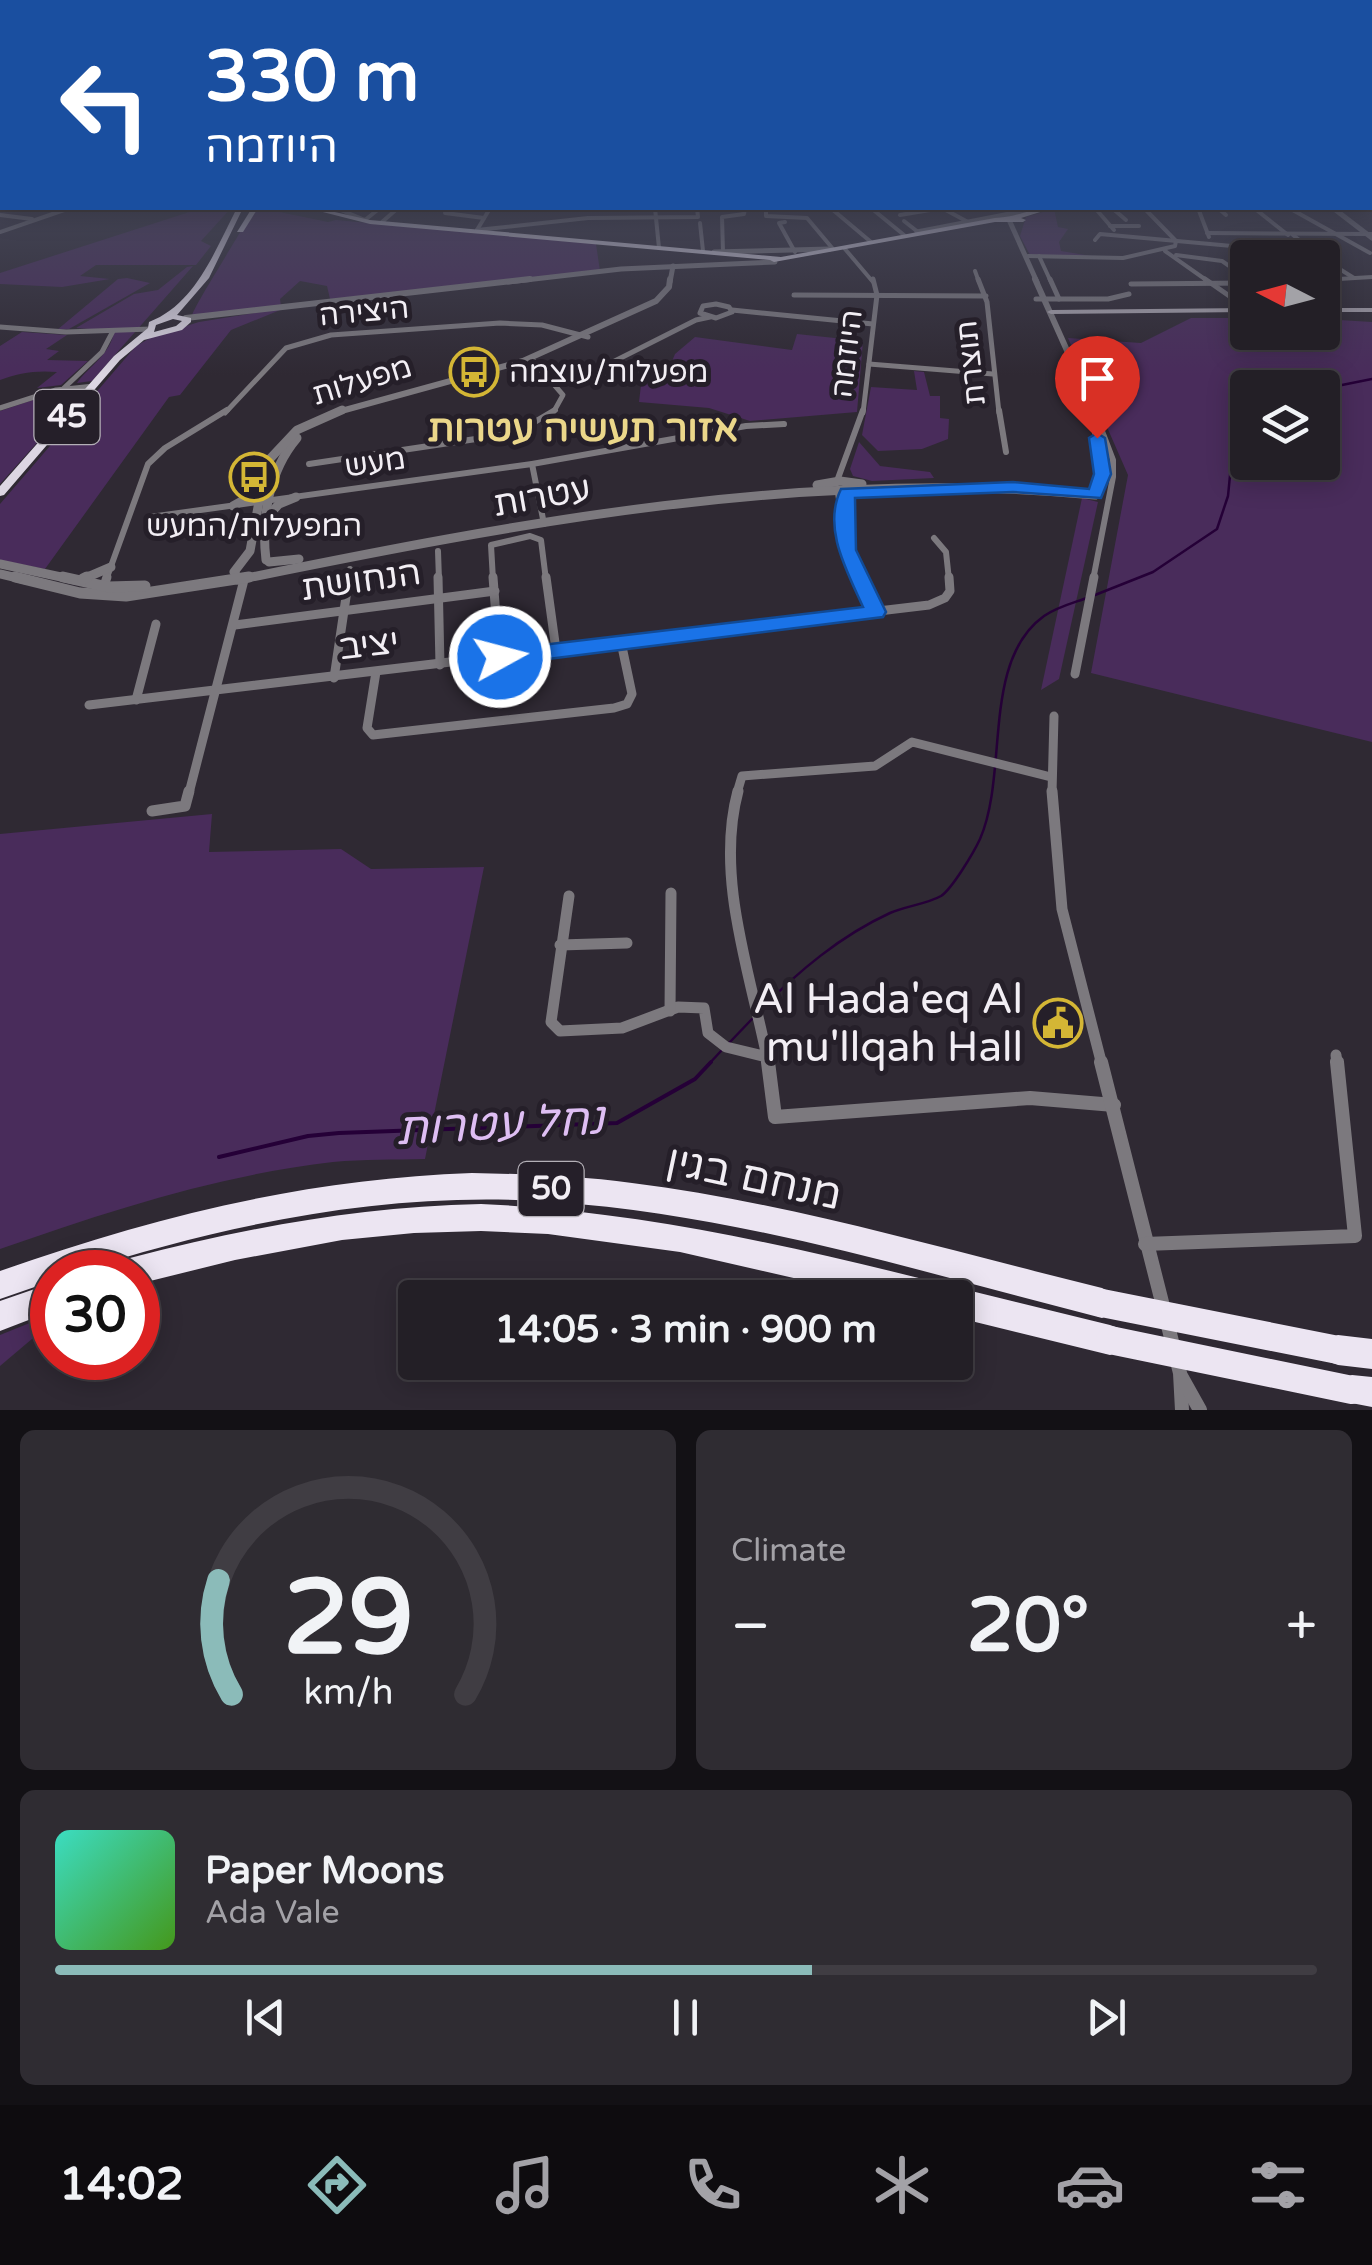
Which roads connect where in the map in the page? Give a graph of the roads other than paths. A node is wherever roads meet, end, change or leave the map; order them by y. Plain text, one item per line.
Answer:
1 (225, 244) edge
2 (230, 244) edge
3 (608, 244) edge
4 (616, 244) edge
5 (657, 244) edge
6 (702, 244) edge
7 (723, 244) edge
8 (790, 244) edge
9 (829, 244) edge
10 (860, 244) edge
11 (871, 244) edge
12 (1020, 244) edge
13 (1173, 244) edge
14 (1208, 244) joint
15 (1230, 246) edge
16 (658, 248) junction
17 (833, 248) junction
18 (846, 249) junction
19 (703, 251) junction
20 (1165, 251) junction
21 (723, 252) junction
22 (795, 252) junction
23 (819, 254) junction
24 (1173, 255) junction
25 (1028, 256) junction
26 (1039, 256) junction
27 (774, 259) junction
28 (1217, 260) junction
29 (216, 264) junction
30 (675, 266) junction
31 (1230, 269) edge
32 (1340, 269) edge
33 (975, 271) dead end
34 (1372, 277) edge
35 (1355, 278) junction
36 (1340, 279) edge
37 (1230, 282) edge
38 (1209, 283) junction
39 (1131, 284) dead end
40 (1129, 294) dead end
41 (794, 295) dead end
42 (877, 296) junction
43 (986, 296) junction
44 (1036, 298) dead end
45 (1230, 298) edge
46 (1053, 306) junction
47 (1230, 310) edge
48 (1340, 310) edge
49 (1372, 310) edge
50 (731, 312) junction
51 (170, 316) junction
52 (699, 317) junction
53 (185, 320) junction
54 (873, 324) junction
55 (0, 327) edge
56 (153, 328) junction
57 (113, 331) junction
58 (134, 332) junction
59 (571, 335) junction
60 (585, 336) junction
61 (531, 360) junction
62 (869, 364) junction
63 (1072, 364) junction
64 (516, 368) junction
65 (540, 370) junction
66 (993, 374) junction
67 (549, 376) junction
68 (558, 385) junction
69 (94, 386) junction
70 (64, 388) junction
71 (0, 408) edge
72 (1097, 418) junction
73 (784, 424) dead end
74 (1006, 452) dead end
75 (309, 464) dead end
76 (532, 464) junction
77 (842, 486) junction
78 (272, 489) junction
79 (0, 494) edge
80 (259, 497) junction
81 (296, 497) junction
82 (270, 501) junction
83 (233, 506) joint
84 (843, 507) joint
85 (268, 516) junction
86 (150, 517) dead end
87 (543, 521) junction
88 (934, 538) dead end
89 (438, 552) dead end
90 (268, 561) junction
91 (0, 564) edge
92 (110, 567) junction
93 (350, 569) dead end
94 (241, 572) junction
95 (0, 574) edge
96 (259, 577) junction
97 (71, 579) junction
98 (102, 591) junction
99 (494, 591) junction
100 (438, 599) junction
101 (241, 602) junction
102 (344, 612) junction
103 (876, 612) junction
104 (156, 624) dead end
105 (235, 625) junction
106 (621, 642) junction
107 (556, 650) junction
108 (500, 657) junction
109 (440, 664) junction
110 (376, 672) junction
111 (1075, 674) dead end
112 (334, 678) junction
113 (218, 692) junction
114 (136, 700) junction
115 (89, 704) dead end
116 (1054, 716) dead end
117 (1051, 777) junction
118 (152, 810) dead end
119 (671, 893) dead end
120 (569, 896) dead end
121 (627, 943) dead end
122 (560, 945) junction
123 (670, 1011) junction
124 (1336, 1055) dead end
125 (768, 1057) junction
126 (1114, 1105) junction
127 (1145, 1244) junction
128 (160, 1265) edge
129 (867, 1280) edge
130 (0, 1285) edge
131 (30, 1304) edge
132 (973, 1306) edge
133 (0, 1316) edge
134 (1372, 1354) edge
135 (1180, 1373) junction
136 (1362, 1391) edge
137 (1182, 1410) edge
138 (1200, 1410) edge

1 - 29 highway
2 - 29 highway
3 - 27 highway
4 - 16 street
5 - 16 street
6 - 19 street
7 - 21 street
8 - 22 street
9 - 17 street
10 - 17 street
11 - 18 highway
12 - 25 street
13 - 20 street
14 - 15 street
14 - 28 street
16 - 19 street
17 - 22 street
18 - 23 highway
18 - 42 street, היוזמה
19 - 21 street
20 - 24 street
20 - 26 street
21 - 22 street
23 - 27 highway
23 - 27 highway
24 - 28 street
24 - 38 street
25 - 26 street
25 - 46 street
26 - 46 street
27 - 30 street
28 - 31 street
29 - 51 highway, 45
29 - 53 highway
30 - 53 street
30 - 60 street
32 - 35 street
33 - 43 street, תוצרת
34 - 35 street
35 - 36 street
37 - 38 street
38 - 39 street
38 - 45 street
40 - 46 street
41 - 42 street
42 - 43 street
42 - 54 street, היוזמה
43 - 66 street, תוצרת
44 - 46 street
46 - 47 main road
46 - 63 street
46 - 63 street
48 - 49 main road
50 - 52 street
50 - 52 street
50 - 54 street
51 - 53 highway, 45
51 - 56 highway, 45
52 - 68 street
53 - 56 highway, 45
54 - 62 street, היוזמה
55 - 57 street
56 - 58 highway, 45
56 - 58 street
57 - 58 street
57 - 70 street
58 - 69 highway, 45
59 - 60 street, מפעלות
59 - 61 street, מפעלות
59 - 92 street, היצירה
60 - 61 street, מפעלות
61 - 64 street, מפעלות
61 - 65 street
61 - 67 street
61 - 80 street, מפעלות
62 - 66 street
62 - 77 street, היוזמה
63 - 72 street, עטרות
64 - 65 street
64 - 78 street, מפעלות
65 - 67 street
66 - 74 street, תוצרת
67 - 68 street
68 - 75 street
69 - 70 street
69 - 79 highway, 45
70 - 71 street
72 - 77 street, עטרות
72 - 111 street
73 - 76 street, מעש
76 - 81 street, מעש
76 - 87 street
77 - 84 street
77 - 87 street, עטרות
78 - 81 street
78 - 82 street, מפעלות
80 - 82 street, מעש
80 - 83 street
80 - 94 street, מפעלות
81 - 82 street, מעש
81 - 85 street
82 - 85 street, מפעלות
83 - 86 street
84 - 103 street
85 - 90 street, מפעלות
87 - 90 street, עטרות
87 - 96 street, עטרות
88 - 103 street, יציב
89 - 100 street
90 - 94 street, עטרות
90 - 96 street
91 - 97 street
92 - 97 street
92 - 98 street, היצירה
93 - 102 street
94 - 96 street, עטרות
94 - 98 street
94 - 101 street, מפעלות
95 - 98 street
96 - 101 street, מפעלות
97 - 98 street
99 - 100 street, הנחושת
99 - 107 street
99 - 108 street
100 - 102 street, הנחושת
100 - 109 street
101 - 105 street, מפעלות
102 - 105 street, הנחושת
102 - 112 street
103 - 106 street, יציב
104 - 114 street
105 - 113 street, מפעלות
106 - 107 street, יציב
106 - 110 street
107 - 108 street, יציב
108 - 109 street, יציב
109 - 110 street, יציב
110 - 112 street, יציב
112 - 113 street, יציב
113 - 114 street, יציב
113 - 118 street, מפעלות
114 - 115 street, יציב
116 - 117 street
117 - 125 street
117 - 126 street
119 - 123 street
120 - 122 street
121 - 122 street
122 - 123 street
123 - 125 street
124 - 127 street
125 - 126 street
126 - 127 street
127 - 135 street
128 - 129 highway, מנחם בגין / 50
130 - 134 highway, מנחם בגין / 50, bridge
131 - 133 highway
132 - 136 highway, bridge
135 - 137 street
135 - 138 street

